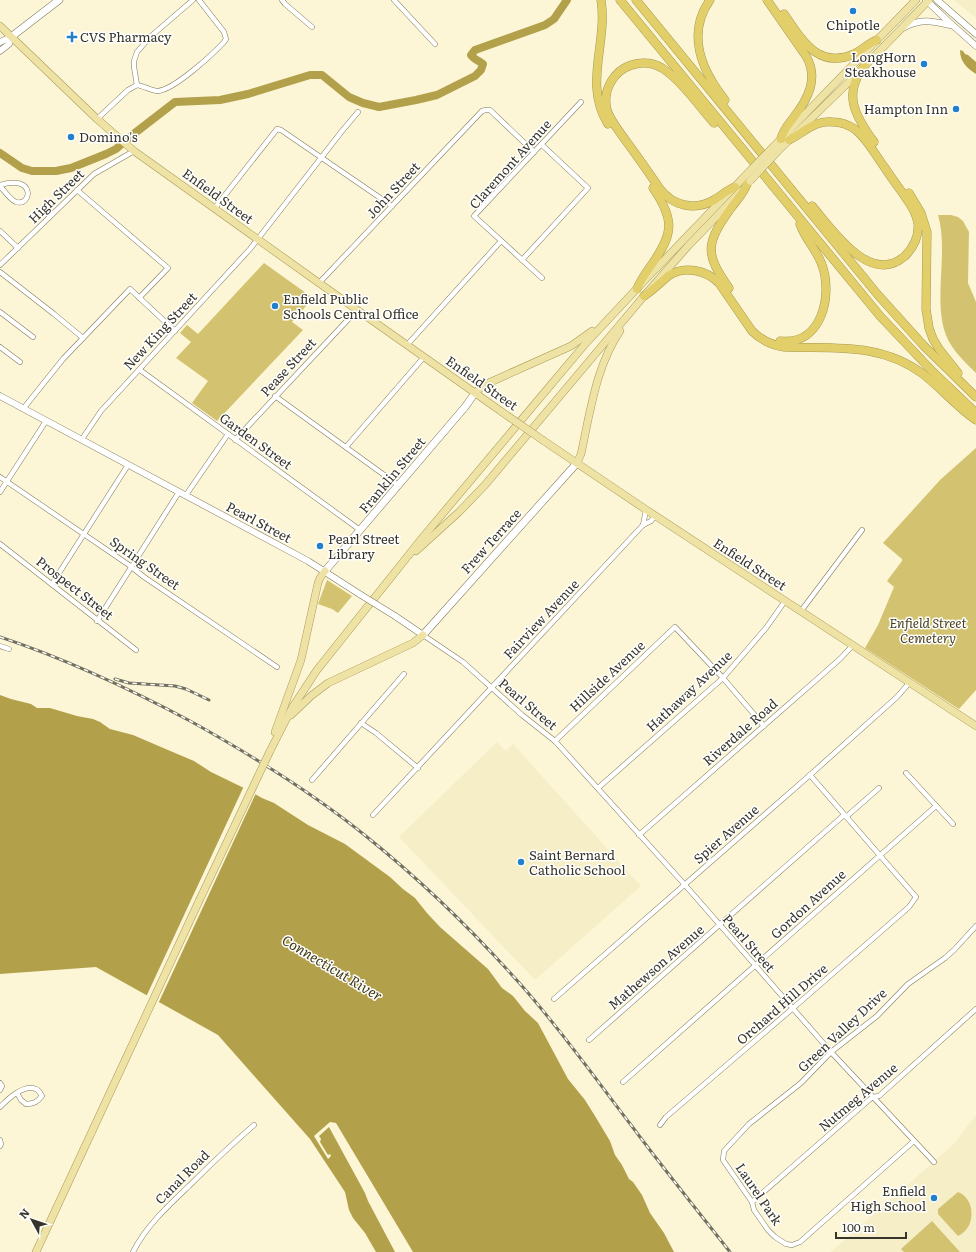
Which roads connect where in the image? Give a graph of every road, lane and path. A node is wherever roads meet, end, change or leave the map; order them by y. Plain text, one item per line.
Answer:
1 (59, 0) edge
2 (193, 0) edge
3 (199, 0) edge
4 (282, 0) edge
5 (394, 0) edge
6 (601, 0) edge
7 (620, 0) edge
8 (636, 0) edge
9 (710, 0) edge
10 (767, 0) edge
11 (774, 0) edge
12 (916, 0) edge
13 (927, 0) edge
14 (938, 0) edge
15 (952, 25) junction
16 (0, 26) edge
17 (312, 27) dead end
18 (900, 30) junction
19 (976, 34) edge
20 (11, 37) junction
21 (877, 40) junction
22 (0, 42) edge
23 (435, 44) dead end
24 (976, 46) edge
25 (0, 51) edge
26 (866, 65) junction
27 (137, 85) junction
28 (581, 102) dead end
29 (358, 112) dead end
30 (97, 119) junction
31 (737, 123) junction
32 (733, 138) junction
33 (785, 140) junction
34 (542, 144) junction
35 (134, 151) junction
36 (534, 152) junction
37 (320, 158) junction
38 (747, 180) junction
39 (787, 184) junction
40 (0, 185) edge
41 (735, 186) junction
42 (77, 190) junction
43 (392, 206) junction
44 (214, 209) junction
45 (799, 218) junction
46 (0, 231) edge
47 (257, 240) junction
48 (501, 241) junction
49 (18, 248) junction
50 (522, 260) junction
51 (0, 265) edge
52 (0, 272) edge
53 (542, 278) dead end
54 (319, 283) junction
55 (637, 289) junction
56 (644, 296) junction
57 (139, 298) junction
58 (357, 310) junction
59 (0, 312) edge
60 (626, 317) junction
61 (606, 322) junction
62 (175, 331) junction
63 (33, 337) dead end
64 (83, 338) junction
65 (407, 345) junction
66 (0, 347) edge
67 (424, 357) junction
68 (20, 362) dead end
69 (140, 370) junction
70 (966, 388) junction
71 (475, 393) junction
72 (0, 396) edge
73 (276, 396) junction
74 (976, 397) edge
75 (23, 409) junction
76 (976, 413) edge
77 (976, 420) edge
78 (46, 421) junction
79 (228, 434) junction
80 (82, 439) junction
81 (235, 440) junction
82 (346, 447) junction
83 (577, 463) junction
84 (128, 465) junction
85 (0, 477) edge
86 (7, 482) junction
87 (398, 486) junction
88 (0, 492) edge
89 (179, 492) junction
90 (186, 495) junction
91 (646, 510) junction
92 (655, 516) junction
93 (643, 525) junction
94 (360, 530) junction
95 (862, 530) dead end
96 (84, 535) junction
97 (0, 544) edge
98 (404, 562) junction
99 (132, 567) junction
100 (325, 571) junction
101 (52, 584) junction
102 (785, 601) junction
103 (801, 611) junction
104 (97, 621) junction
105 (423, 635) junction
106 (853, 645) junction
107 (0, 646) edge
108 (9, 649) dead end
109 (136, 650) dead end
110 (277, 667) dead end
111 (404, 674) dead end
112 (723, 678) junction
113 (910, 682) junction
114 (492, 688) junction
115 (285, 721) junction
116 (362, 723) junction
117 (764, 726) junction
118 (976, 726) edge
119 (555, 741) junction
120 (271, 749) junction
121 (418, 768) junction
122 (906, 773) dead end
123 (810, 775) junction
124 (312, 780) dead end
125 (598, 788) junction
126 (879, 788) dead end
127 (936, 806) junction
128 (372, 815) dead end
129 (845, 816) junction
130 (953, 824) dead end
131 (639, 835) junction
132 (879, 856) junction
133 (685, 885) junction
134 (720, 925) junction
135 (976, 926) edge
136 (754, 966) junction
137 (554, 999) dead end
138 (792, 1009) junction
139 (976, 1009) edge
140 (589, 1040) dead end
141 (831, 1052) junction
142 (623, 1082) dead end
143 (0, 1083) edge
144 (0, 1090) edge
145 (17, 1093) junction
146 (873, 1097) junction
147 (0, 1107) edge
148 (254, 1125) dead end
149 (660, 1125) dead end
150 (0, 1140) edge
151 (914, 1142) junction
152 (0, 1146) edge
153 (724, 1151) joint
154 (934, 1162) dead end
155 (752, 1202) junction
156 (36, 1252) edge
157 (133, 1252) edge

1 - 20 main road
2 - 27 street
3 - 27 street
4 - 17 street
5 - 23 street
6 - 55 highway
7 - 32 highway
8 - 31 highway
9 - 31 highway
10 - 33 highway
11 - 21 highway
12 - 21 main road
13 - 15 street
13 - 18 main road
14 - 19 street
15 - 18 street
15 - 24 street
16 - 20 main road, Enfield Street
18 - 26 main road
20 - 22 street
20 - 25 street
20 - 30 main road, Enfield Street
21 - 33 main road
26 - 33 main road
26 - 70 highway
27 - 30 street
28 - 34 street, Claremont Avenue
29 - 37 street, New King Street
30 - 35 main road, Enfield Street
31 - 39 highway
32 - 41 highway
32 - 45 highway
33 - 38 main road, bridge
33 - 39 highway
34 - 36 street, Claremont Avenue
34 - 50 street
35 - 42 street, High Street
35 - 44 main road, Enfield Street
36 - 43 street, John Street
36 - 48 street, Claremont Avenue
37 - 43 street
37 - 44 street
37 - 47 street, New King Street
38 - 41 main road
38 - 45 highway
38 - 56 main road
39 - 70 highway
40 - 40 street
41 - 55 main road
42 - 49 street, High Street
42 - 57 street
43 - 54 street, John Street
44 - 47 main road, Enfield Street
45 - 76 highway
46 - 49 street
47 - 54 main road, Enfield Street
47 - 62 street, New King Street
48 - 50 street
48 - 65 street
49 - 51 street, High Street
50 - 53 street
52 - 64 street
54 - 58 main road, Enfield Street
55 - 61 main road
56 - 60 main road
56 - 77 highway
57 - 62 street
57 - 64 street
58 - 65 main road, Enfield Street
58 - 73 street, Pease Street
59 - 63 street
60 - 83 main road
60 - 98 main road
61 - 71 main road
61 - 98 main road
62 - 69 street, New King Street
64 - 75 street
65 - 67 main road, Enfield Street
66 - 68 street
67 - 71 main road, Enfield Street
67 - 82 street
69 - 79 street, Garden Street
69 - 80 street, New King Street
70 - 74 highway
71 - 83 main road, Enfield Street, bridge
71 - 87 main road, Franklin Street
72 - 75 street, Pearl Street
73 - 81 street, Pease Street
73 - 82 street
75 - 78 street, Pearl Street
78 - 80 street, Pearl Street
78 - 86 street
79 - 81 street, Garden Street
79 - 90 street
80 - 84 street, Pearl Street
81 - 94 street, Garden Street
82 - 87 street
83 - 91 main road, Enfield Street
83 - 105 main road, Frew Terrace
84 - 89 street, Pearl Street
84 - 96 street
85 - 86 street, Spring Street
86 - 88 street
86 - 96 street, Spring Street
87 - 94 main road, Franklin Street
89 - 90 street, Pearl Street
89 - 99 street
90 - 100 street, Pearl Street
91 - 92 main road, Enfield Street
91 - 93 street
92 - 93 street, Fairview Avenue
92 - 102 main road, Enfield Street
93 - 114 street, Fairview Avenue
94 - 100 main road, Franklin Street
95 - 103 street
96 - 99 street, Spring Street
96 - 101 street
97 - 101 street, Prospect Street
98 - 115 main road
99 - 104 street
99 - 110 street, Spring Street
100 - 105 street, Pearl Street, bridge
100 - 120 main road
101 - 104 street, Prospect Street
102 - 103 main road, Enfield Street
102 - 112 street, Hathaway Avenue
103 - 106 main road, Enfield Street
104 - 109 street, Prospect Street
105 - 114 street, Pearl Street
105 - 115 main road
106 - 113 main road, Enfield Street
106 - 117 street, Riverdale Road
107 - 108 street
111 - 116 street
112 - 117 street
112 - 119 street, Hillside Avenue
112 - 125 street, Hathaway Avenue
113 - 118 main road, Enfield Street
113 - 123 street, Spier Avenue
114 - 119 street, Pearl Street
114 - 121 street, Fairview Avenue
115 - 120 main road
116 - 121 street
116 - 124 street
117 - 131 street, Riverdale Road
119 - 125 street, Pearl Street
120 - 156 main road, bridge
121 - 128 street, Fairview Avenue
122 - 127 street
123 - 129 street
123 - 133 street, Spier Avenue
125 - 131 street, Pearl Street
126 - 129 street, Mathewson Avenue
127 - 130 street
127 - 132 street, Gordon Avenue
129 - 132 street
129 - 134 street, Mathewson Avenue
131 - 133 street, Pearl Street
132 - 136 street, Gordon Avenue
132 - 138 street, Orchard Hill Drive
133 - 134 street, Pearl Street
133 - 137 street, Spier Avenue
134 - 136 street, Pearl Street
134 - 140 street, Mathewson Avenue
135 - 141 street, Green Valley Drive
136 - 138 street, Pearl Street
136 - 142 street, Gordon Avenue
138 - 141 street, Pearl Street
138 - 149 street, Orchard Hill Drive
139 - 146 street, Nutmeg Avenue
141 - 146 street, Pearl Street
141 - 153 street, Green Valley Drive
143 - 144 street
145 - 145 street
145 - 147 street
146 - 151 street, Pearl Street
146 - 155 street, Nutmeg Avenue
148 - 157 street, Canal Road
150 - 152 street
151 - 154 street, Pearl Street
151 - 155 street, Laurel Park
153 - 155 street, Laurel Park

